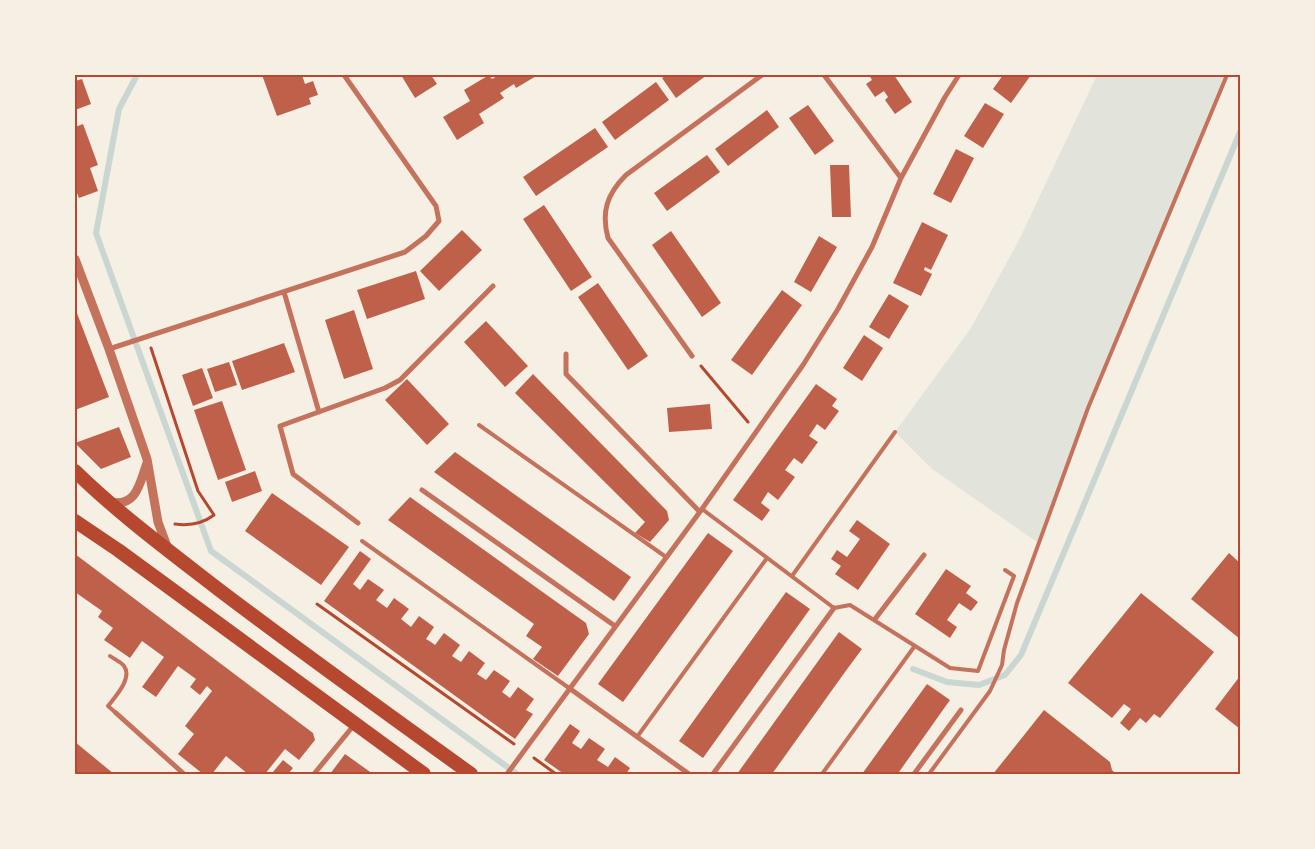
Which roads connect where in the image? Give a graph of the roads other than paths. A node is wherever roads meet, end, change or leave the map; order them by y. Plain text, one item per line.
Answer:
1 (344, 75) edge
2 (762, 75) edge
3 (824, 75) edge
4 (959, 75) edge
5 (1227, 75) edge
6 (901, 178) junction
7 (75, 259) edge
8 (493, 286) dead end
9 (284, 292) junction
10 (110, 349) junction
11 (566, 354) dead end
12 (692, 356) road end
13 (319, 412) junction
14 (479, 424) dead end
15 (895, 432) dead end
16 (147, 463) junction
17 (75, 471) edge
18 (422, 490) dead end
19 (106, 501) junction
20 (700, 510) junction
21 (77, 522) edge
22 (358, 523) dead end
23 (362, 541) dead end
24 (168, 551) junction
25 (924, 555) dead end
26 (666, 557) junction
27 (767, 558) junction
28 (1005, 570) dead end
29 (792, 576) junction
30 (834, 608) junction
31 (875, 620) junction
32 (614, 626) junction
33 (914, 647) junction
34 (110, 656) dead end
35 (568, 688) junction
36 (961, 710) dead end
37 (116, 713) joint
38 (355, 724) junction
39 (637, 737) junction
40 (184, 774) edge
41 (314, 774) edge
42 (424, 774) edge
43 (471, 774) edge
44 (508, 774) edge
45 (689, 774) edge
46 (714, 774) edge
47 (822, 774) edge
48 (914, 774) edge
49 (930, 774) edge

1 - 9 street
2 - 12 street
3 - 6 street
4 - 6 street
5 - 49 lane
6 - 20 street
7 - 10 street
8 - 13 street
9 - 10 street
9 - 13 street
10 - 16 street
11 - 20 street
13 - 22 street
14 - 26 lane
15 - 29 lane
16 - 19 street
16 - 24 street
17 - 19 highway
18 - 32 street
19 - 24 highway
20 - 26 street
20 - 27 lane
21 - 38 highway
23 - 35 lane
24 - 43 highway
25 - 31 street
26 - 32 street
27 - 29 lane
27 - 39 lane
28 - 33 lane
29 - 30 lane
30 - 31 lane
30 - 46 street
31 - 33 lane
32 - 35 street
33 - 47 lane
34 - 37 lane
35 - 39 street
35 - 44 street
36 - 48 street
37 - 40 street
38 - 41 street
38 - 42 highway
39 - 45 street

